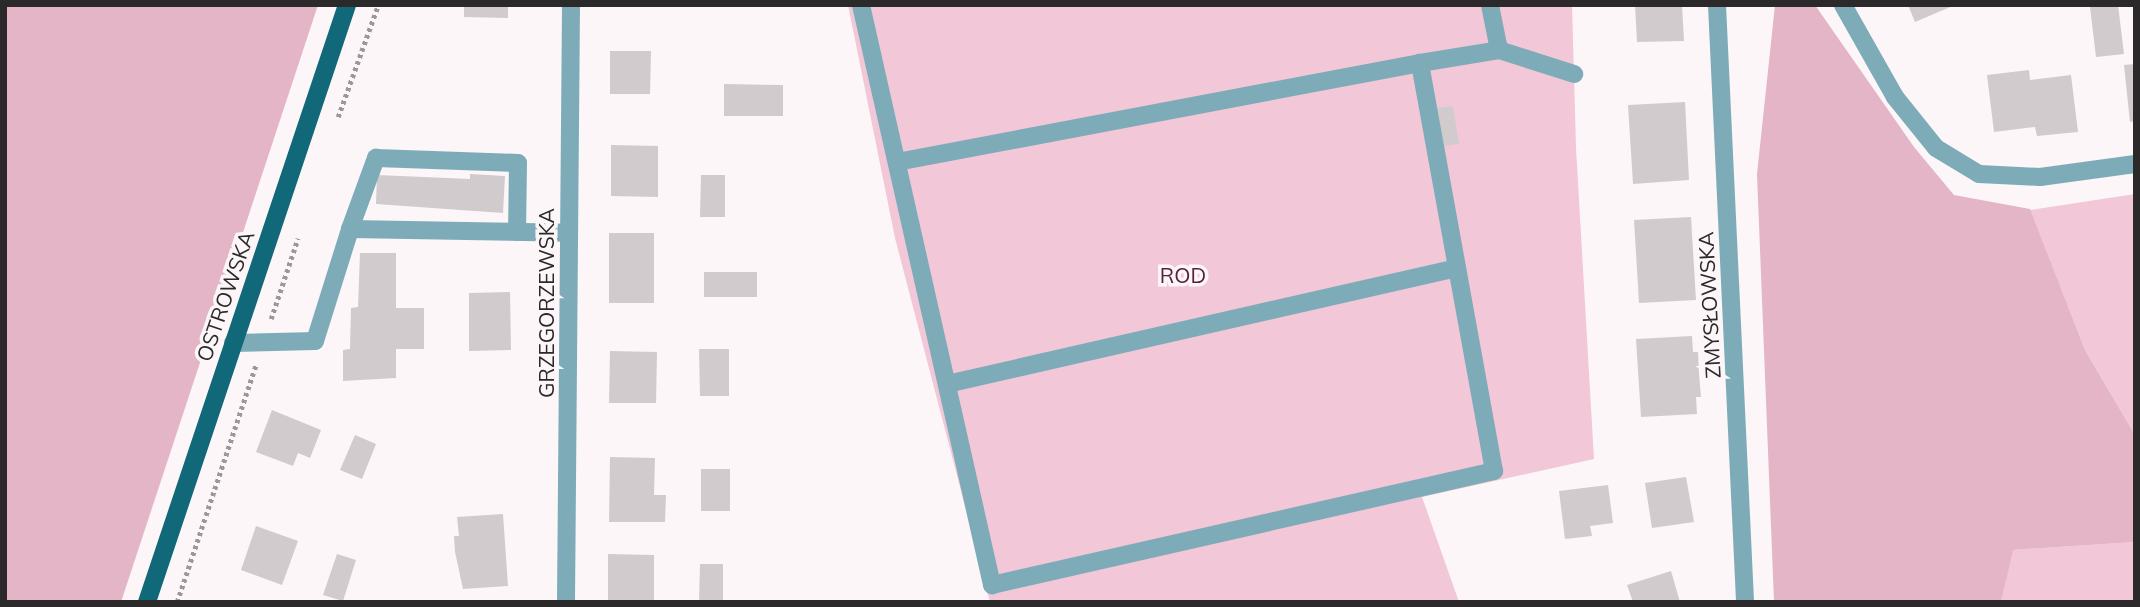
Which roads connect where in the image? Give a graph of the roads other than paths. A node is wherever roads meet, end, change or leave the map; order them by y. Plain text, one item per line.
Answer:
1 (347, 5) edge
2 (571, 5) edge
3 (861, 5) edge
4 (1490, 5) edge
5 (1717, 5) edge
6 (1843, 5) edge
7 (1499, 50) junction
8 (1420, 63) junction
9 (1574, 74) dead end
10 (897, 162) junction
11 (2135, 164) edge
12 (350, 229) junction
13 (517, 232) junction
14 (569, 233) junction
15 (1457, 268) junction
16 (233, 343) junction
17 (947, 384) junction
18 (148, 602) edge
19 (566, 602) edge
20 (1745, 602) edge

1 - 16 main road, OSTROWSKA
2 - 14 street, GRZEGORZEWSKA
3 - 10 street
4 - 7 street
5 - 20 street, ZMYSŁOWSKA
6 - 11 street
7 - 8 street
7 - 9 street
8 - 10 street
8 - 15 street
10 - 17 street
12 - 13 street
12 - 13 street
12 - 16 street
13 - 14 street
14 - 19 street, GRZEGORZEWSKA
15 - 17 street
15 - 17 street
16 - 18 main road, OSTROWSKA

